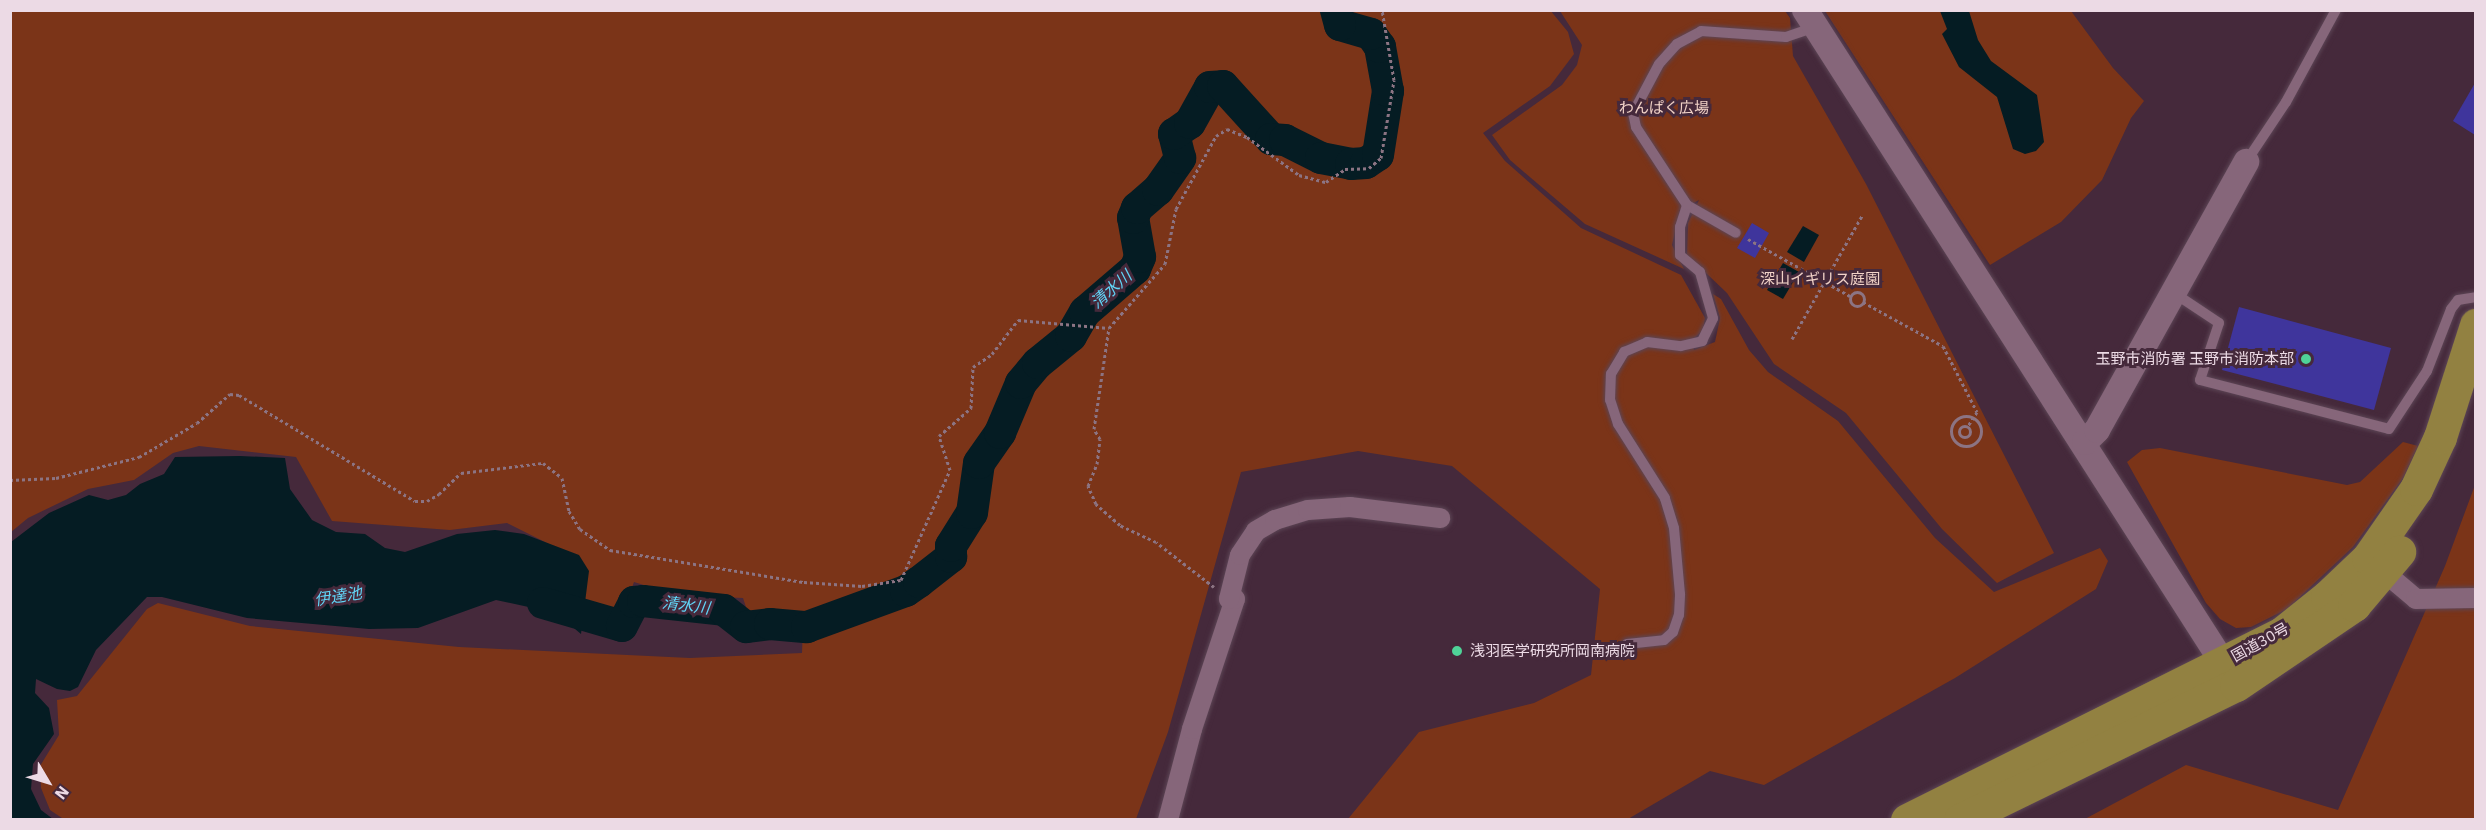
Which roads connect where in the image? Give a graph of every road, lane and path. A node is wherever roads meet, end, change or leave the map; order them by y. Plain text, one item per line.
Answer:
1 (1382, 10) edge
2 (2336, 10) edge
3 (1810, 19) edge
4 (2246, 162) joint
5 (1688, 205) junction
6 (1862, 216) dead end
7 (1736, 233) joint
8 (1825, 281) junction
9 (2174, 293) junction
10 (1850, 296) junction
11 (2475, 297) edge
12 (1863, 302) junction
13 (2475, 325) edge
14 (1109, 328) junction
15 (1792, 339) dead end
16 (2475, 391) edge
17 (1973, 417) junction
18 (1968, 426) dead end
19 (2085, 442) junction
20 (10, 480) edge
21 (1440, 518) dead end
22 (2376, 565) junction
23 (2475, 598) edge
24 (1229, 599) junction
25 (1627, 644) dead end
26 (2231, 673) junction
27 (1168, 819) edge
28 (1907, 819) edge
29 (1960, 819) edge

1 - 14 path
2 - 4 lane
3 - 5 lane
3 - 19 street
4 - 9 street
5 - 7 lane
5 - 25 lane
6 - 8 path
7 - 8 path
8 - 10 path
8 - 15 path
9 - 11 lane
9 - 19 street
10 - 12 path
10 - 12 path
12 - 17 path
13 - 22 highway, 国道30号
14 - 20 path
14 - 24 path
16 - 22 highway, 国道30号
17 - 17 path
17 - 18 path
19 - 26 street
21 - 24 street
22 - 23 street
22 - 26 highway, 国道30号
24 - 27 street
26 - 28 highway, 国道30号
26 - 29 highway, 国道30号

